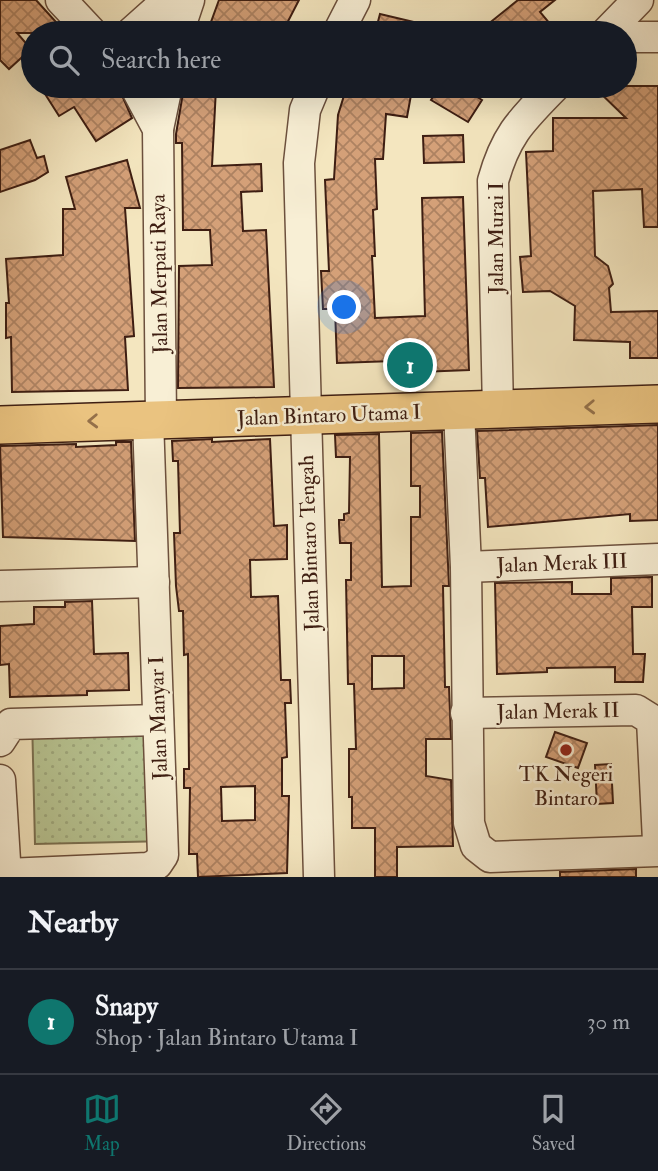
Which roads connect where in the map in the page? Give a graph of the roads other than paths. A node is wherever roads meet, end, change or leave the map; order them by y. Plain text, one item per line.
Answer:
1 (61, 0) edge
2 (168, 0) edge
3 (189, 0) edge
4 (355, 0) edge
5 (638, 0) edge
6 (81, 21) edge
7 (144, 21) edge
8 (182, 21) edge
9 (344, 21) edge
10 (618, 21) edge
11 (637, 37) edge
12 (658, 37) edge
13 (141, 98) edge
14 (164, 98) edge
15 (310, 98) edge
16 (543, 98) edge
17 (158, 129) junction
18 (658, 404) edge
19 (498, 410) junction
20 (459, 411) junction
21 (304, 416) junction
22 (154, 419) junction
23 (0, 425) edge
24 (658, 559) edge
25 (466, 567) junction
26 (153, 582) junction
27 (0, 586) edge
28 (466, 713) junction
29 (158, 720) junction
30 (0, 741) edge
31 (0, 780) edge
32 (658, 841) edge
33 (658, 851) edge
34 (6, 875) edge
35 (319, 877) edge

1 - 6 street
2 - 7 street
3 - 8 street
4 - 9 street
5 - 10 street
11 - 12 street
13 - 17 street, Jalan Merpati Raya
14 - 17 street, Jalan Merpati Raya
15 - 21 street, Jalan Bintaro Tengah
16 - 19 street, Jalan Murai I
17 - 22 street, Jalan Merpati Raya
18 -> 19 main road, Jalan Bintaro Utama I
19 - 20 main road, Jalan Bintaro Utama I
20 - 21 main road, Jalan Bintaro Utama I
20 - 25 street, Jalan Merak II
21 - 22 main road, Jalan Bintaro Utama I
21 - 35 street, Jalan Bintaro Tengah
22 -> 23 main road, Jalan Bintaro Utama I
22 - 26 street, Jalan Manyar I
24 - 25 street, Jalan Merak III
25 - 28 street, Jalan Merak II
26 - 27 street
26 - 29 street, Jalan Manyar I
28 - 32 street, Jalan Merak II
28 - 33 street, Jalan Merak II
29 - 30 street
29 - 34 street, Jalan Manyar I
31 - 34 street

